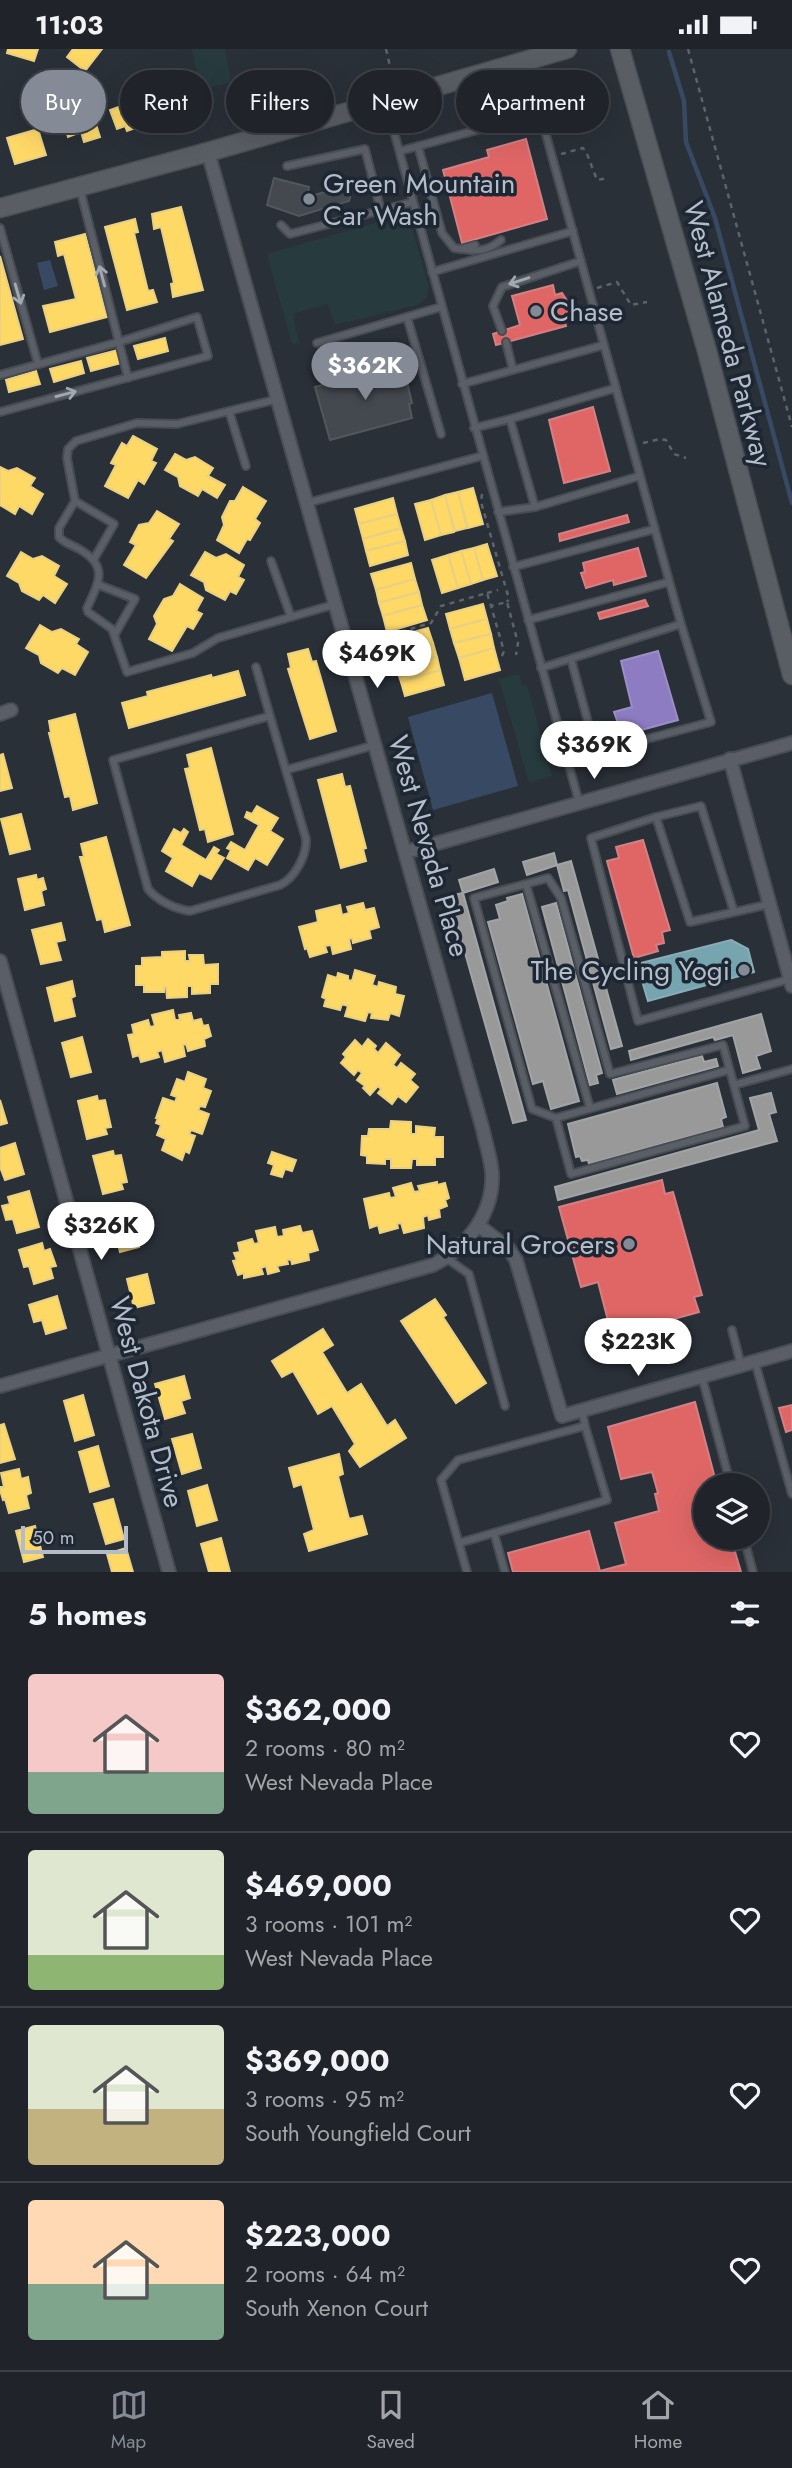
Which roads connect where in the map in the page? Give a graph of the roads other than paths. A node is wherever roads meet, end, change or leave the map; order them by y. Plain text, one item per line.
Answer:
1 (567, 49) edge
2 (620, 49) edge
3 (442, 85) edge
4 (348, 112) edge
5 (395, 133) edge
6 (418, 146) junction
7 (400, 151) junction
8 (208, 152) junction
9 (287, 166) dead end
10 (79, 187) junction
11 (414, 202) junction
12 (0, 208) edge
13 (381, 211) junction
14 (281, 225) dead end
15 (0, 228) edge
16 (573, 231) junction
17 (493, 239) dead end
18 (501, 240) junction
19 (475, 245) dead end
20 (462, 249) junction
21 (511, 249) junction
22 (581, 261) junction
23 (432, 272) junction
24 (441, 307) junction
25 (407, 317) junction
26 (502, 331) dead end
27 (119, 342) junction
28 (506, 342) dead end
29 (317, 344) dead end
30 (604, 345) junction
31 (38, 364) junction
32 (513, 370) junction
33 (0, 375) edge
34 (128, 378) junction
35 (462, 384) junction
36 (616, 388) junction
37 (278, 399) junction
38 (229, 411) junction
39 (0, 412) edge
40 (510, 419) junction
41 (474, 428) junction
42 (441, 434) dead end
43 (482, 456) junction
44 (246, 466) dead end
45 (640, 476) junction
46 (75, 501) junction
47 (307, 503) junction
48 (535, 507) junction
49 (498, 512) junction
50 (655, 529) junction
51 (94, 559) junction
52 (271, 561) dead end
53 (513, 567) junction
54 (669, 582) junction
55 (99, 585) junction
56 (336, 604) junction
57 (291, 617) junction
58 (528, 620) junction
59 (681, 624) junction
60 (115, 634) junction
61 (571, 659) junction
62 (256, 667) dead end
63 (541, 668) junction
64 (792, 675) edge
65 (270, 716) junction
66 (593, 737) dead end
67 (792, 743) edge
68 (376, 745) junction
69 (730, 759) junction
70 (567, 760) junction
71 (286, 770) junction
72 (579, 802) junction
73 (656, 817) junction
74 (406, 852) junction
75 (527, 884) junction
76 (769, 904) junction
77 (734, 912) junction
78 (0, 961) edge
79 (791, 982) edge
80 (792, 1069) edge
81 (729, 1070) junction
82 (734, 1085) junction
83 (590, 1108) junction
84 (556, 1118) junction
85 (478, 1225) junction
86 (446, 1258) junction
87 (732, 1330) dead end
88 (792, 1351) edge
89 (108, 1357) junction
90 (755, 1362) junction
91 (742, 1366) junction
92 (702, 1377) junction
93 (0, 1386) edge
94 (505, 1406) dead end
95 (582, 1410) junction
96 (585, 1426) junction
97 (728, 1473) edge
98 (792, 1494) edge
99 (494, 1533) junction
100 (459, 1543) junction
101 (747, 1550) edge
102 (169, 1572) edge
103 (467, 1572) edge
104 (505, 1572) edge
105 (753, 1572) edge

1 - 3 main road
2 - 64 main road, West Alameda Parkway
4 - 8 main road
5 - 7 lane
6 - 7 lane
6 - 16 lane
6 - 20 lane
7 - 11 lane
8 - 10 main road
8 - 37 street, West Nevada Place
9 - 13 lane
10 - 12 main road
27 -> 10 lane
11 - 13 lane
11 - 23 lane
13 - 14 lane
15 -> 31 lane
16 - 21 lane
16 - 22 lane
17 - 18 lane
18 - 20 lane
18 - 21 lane
19 - 20 lane
21 - 23 lane
22 -> 26 lane
22 - 30 lane
23 - 24 lane
24 - 25 lane
24 - 35 lane
25 - 29 lane
25 - 42 lane
27 - 31 lane
27 - 34 lane
27 - 34 lane
28 - 32 lane
30 - 32 lane
30 - 36 lane
31 - 33 lane
32 - 35 lane
39 -> 34 lane
35 - 41 lane
36 - 40 lane
36 - 45 lane
37 - 38 lane
37 - 47 street, West Nevada Place
38 - 44 lane
38 - 46 lane
40 - 41 lane
40 - 48 lane
41 - 43 lane
43 - 47 lane
43 - 49 lane
45 - 48 lane
45 - 50 lane
46 - 51 lane
46 - 51 lane
47 - 56 street, West Nevada Place
48 - 49 lane
49 - 53 lane
50 - 53 lane
50 - 54 lane
51 - 55 lane
52 - 57 lane
53 - 58 lane
54 - 58 lane
54 - 59 lane
55 - 60 lane
55 - 60 lane
56 - 57 lane
56 - 68 street, West Nevada Place
57 - 60 lane
58 - 63 lane
59 - 61 lane
59 - 70 lane
61 - 63 lane
61 - 66 lane
62 - 65 lane
63 - 70 lane
65 - 71 lane
65 - 71 lane
67 - 69 street
68 - 71 lane
68 - 74 street, West Nevada Place
69 - 72 street
69 - 76 street
70 - 72 lane
72 - 74 street
73 - 77 lane
73 - 77 lane
73 - 79 lane
74 - 85 street, West Nevada Place
75 - 81 lane
75 - 83 lane
75 - 84 lane
76 - 77 lane
76 - 79 street
78 - 89 street, West Dakota Drive
80 - 82 lane
81 - 82 lane
81 - 83 lane
82 - 84 lane
83 - 84 lane
85 - 86 street
85 - 95 street
86 - 89 street
86 - 94 lane
87 - 91 lane
88 - 90 street
89 - 93 street
89 - 102 street, West Dakota Drive
90 - 91 street
90 - 98 lane
91 - 92 street
92 - 95 street
92 - 97 lane
95 - 96 lane
96 - 99 lane
96 - 100 lane
99 - 100 lane
99 - 104 lane
100 - 103 lane
101 - 105 lane

